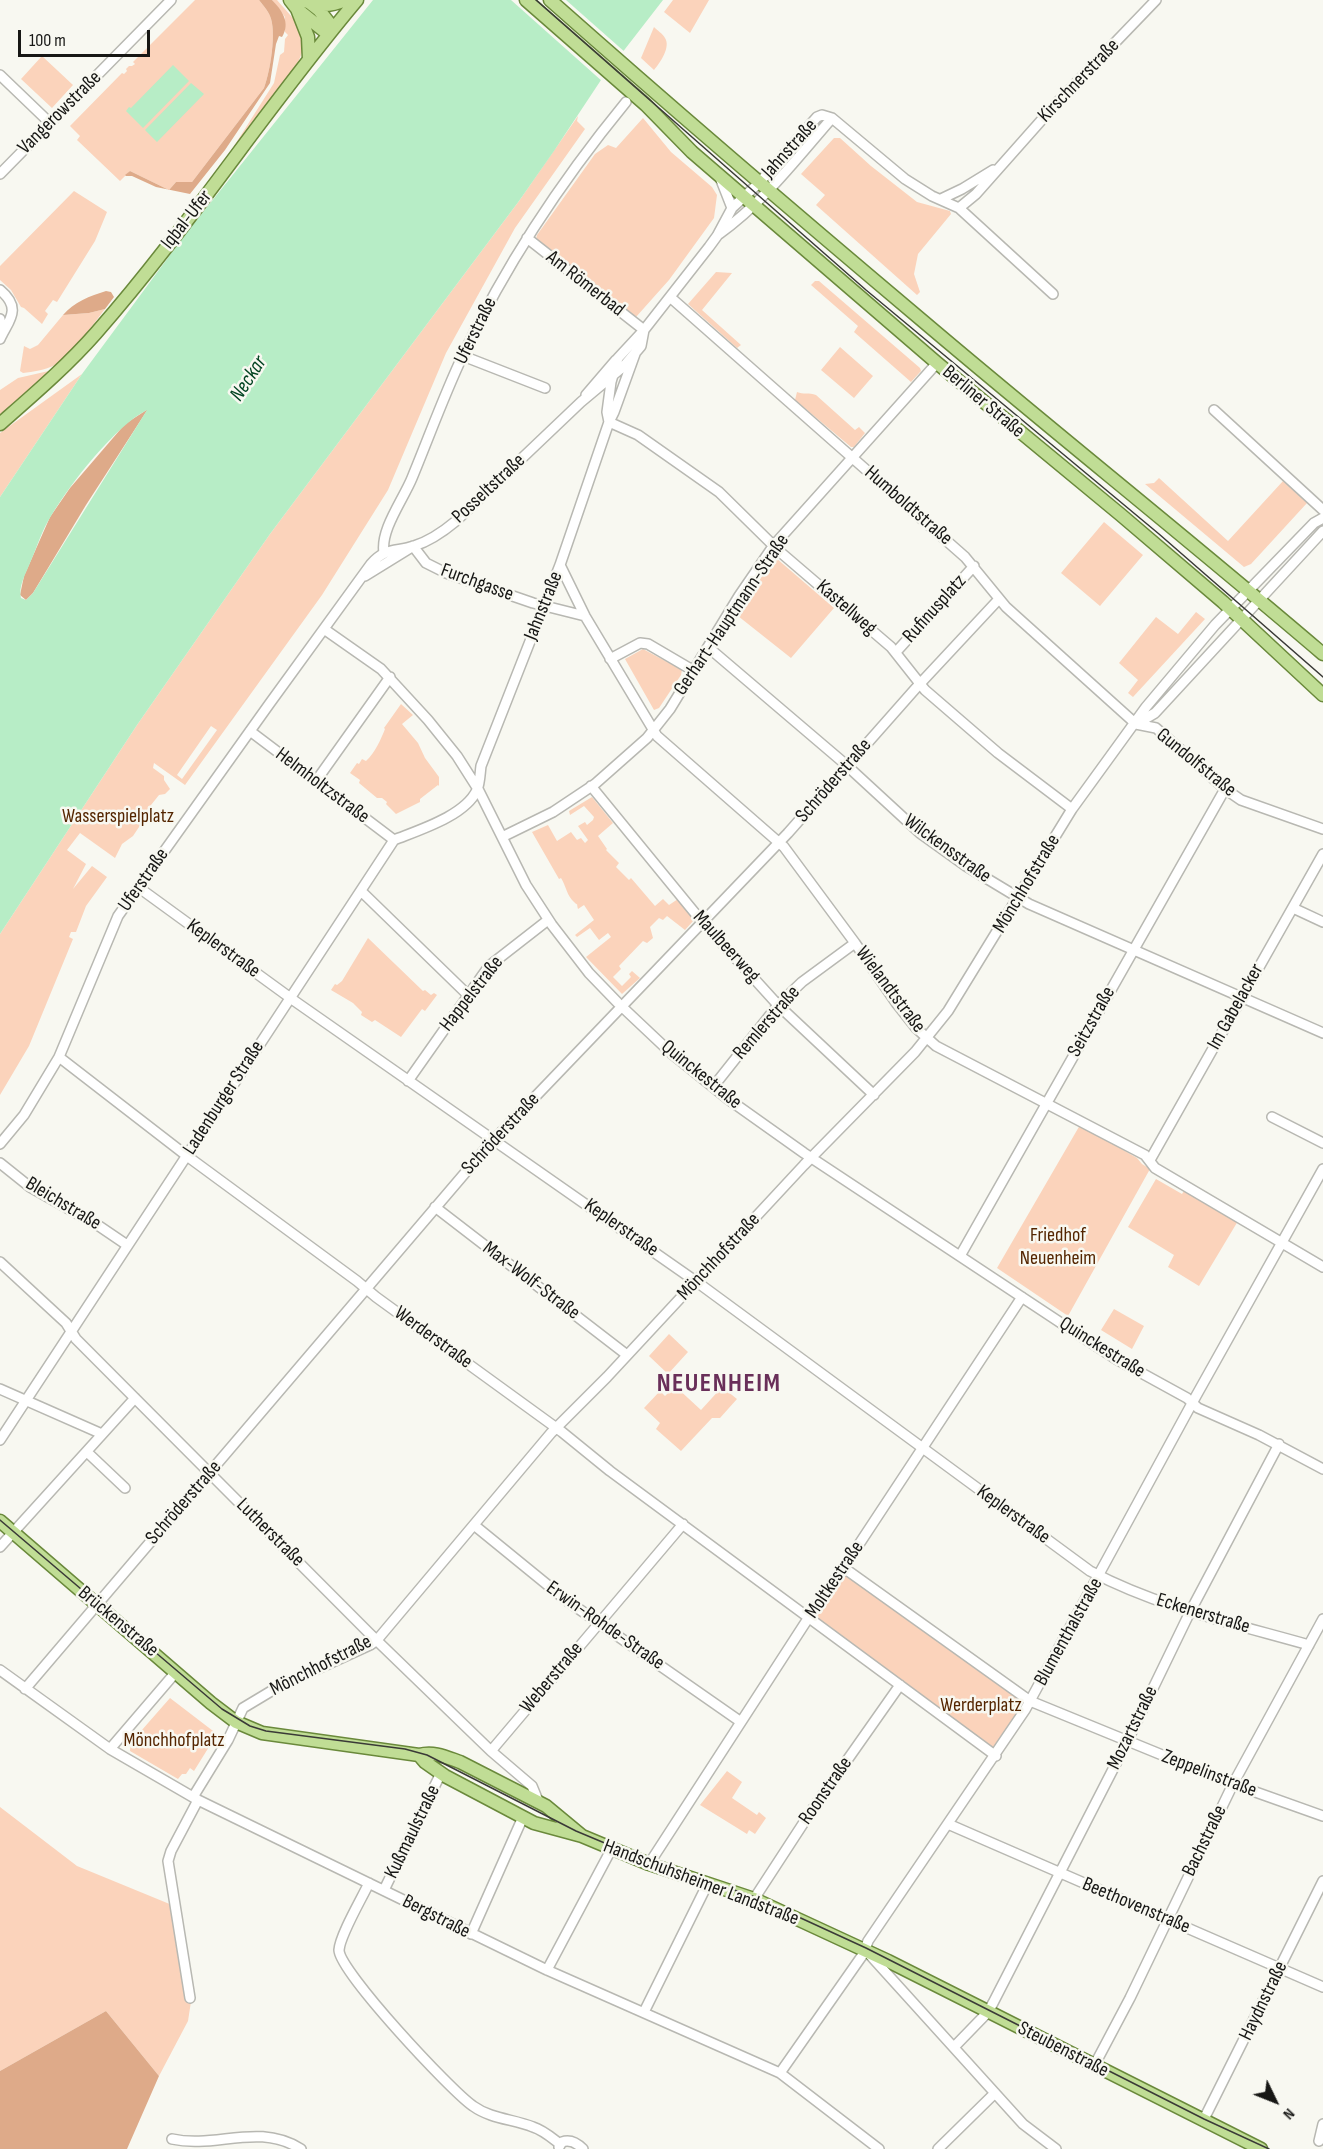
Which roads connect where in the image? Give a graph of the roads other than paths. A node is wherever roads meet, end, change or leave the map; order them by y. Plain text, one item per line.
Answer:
1 (171, 0) edge
2 (345, 0) edge
3 (357, 0) edge
4 (526, 0) edge
5 (550, 0) edge
6 (1156, 0) edge
7 (300, 3) edge
8 (331, 31) junction
9 (309, 59) junction
10 (0, 75) edge
11 (626, 102) dead end
12 (50, 123) junction
13 (1002, 164) junction
14 (0, 174) edge
15 (719, 174) junction
16 (765, 186) junction
17 (941, 199) junction
18 (749, 201) junction
19 (732, 208) junction
20 (959, 208) junction
21 (717, 236) junction
22 (527, 238) junction
23 (0, 290) edge
24 (1053, 294) dead end
25 (670, 297) junction
26 (0, 319) edge
27 (644, 330) junction
28 (1, 337) edge
29 (635, 354) junction
30 (463, 356) junction
31 (618, 358) junction
32 (937, 363) junction
33 (612, 377) junction
34 (545, 388) dead end
35 (581, 402) junction
36 (1214, 410) dead end
37 (609, 422) junction
38 (0, 424) edge
39 (853, 458) junction
40 (1323, 510) edge
41 (1323, 518) edge
42 (1323, 531) edge
43 (774, 545) junction
44 (413, 546) junction
45 (384, 554) junction
46 (560, 565) junction
47 (974, 566) junction
48 (363, 577) junction
49 (1248, 591) junction
50 (999, 599) junction
51 (1259, 600) junction
52 (543, 606) junction
53 (1231, 609) junction
54 (585, 616) junction
55 (1242, 619) junction
56 (324, 629) junction
57 (709, 648) junction
58 (896, 652) junction
59 (1323, 654) edge
60 (610, 659) junction
61 (694, 671) junction
62 (390, 678) junction
63 (920, 684) junction
64 (1323, 695) edge
65 (1136, 724) junction
66 (653, 730) junction
67 (250, 731) junction
68 (847, 766) junction
69 (316, 781) junction
70 (591, 786) junction
71 (478, 789) junction
72 (1225, 789) junction
73 (1072, 809) junction
74 (1323, 828) edge
75 (502, 837) junction
76 (394, 840) junction
77 (779, 842) junction
78 (1323, 854) edge
79 (138, 888) junction
80 (361, 891) junction
81 (1018, 898) junction
82 (1293, 908) junction
83 (548, 920) junction
84 (703, 922) junction
85 (1323, 922) edge
86 (855, 943) junction
87 (1132, 949) junction
88 (468, 995) junction
89 (1242, 997) junction
90 (290, 998) junction
91 (778, 1005) junction
92 (621, 1006) junction
93 (1323, 1033) edge
94 (927, 1039) junction
95 (59, 1057) junction
96 (408, 1081) junction
97 (712, 1087) junction
98 (874, 1095) junction
99 (1047, 1103) junction
100 (1272, 1117) dead end
101 (491, 1138) junction
102 (1323, 1143) edge
103 (0, 1144) edge
104 (187, 1156) junction
105 (812, 1158) junction
106 (1150, 1160) junction
107 (0, 1163) edge
108 (1323, 1169) edge
109 (435, 1208) junction
110 (1282, 1242) junction
111 (127, 1245) junction
112 (960, 1256) junction
113 (0, 1262) edge
114 (1323, 1267) edge
115 (10, 1270) junction
116 (0, 1277) edge
117 (692, 1278) junction
118 (365, 1288) junction
119 (1022, 1297) junction
120 (71, 1330) junction
121 (627, 1354) junction
122 (0, 1389) edge
123 (135, 1398) junction
124 (25, 1401) junction
125 (1192, 1404) junction
126 (556, 1428) junction
127 (102, 1434) junction
128 (0, 1440) edge
129 (1279, 1444) junction
130 (919, 1446) junction
131 (87, 1452) junction
132 (1323, 1469) edge
133 (210, 1473) junction
134 (125, 1488) dead end
135 (0, 1521) edge
136 (683, 1524) junction
137 (474, 1525) junction
138 (13, 1533) junction
139 (0, 1547) edge
140 (844, 1568) junction
141 (1099, 1576) junction
142 (98, 1604) junction
143 (1190, 1612) junction
144 (809, 1617) junction
145 (1323, 1619) edge
146 (599, 1622) junction
147 (377, 1640) junction
148 (1309, 1645) junction
149 (0, 1670) edge
150 (176, 1672) junction
151 (900, 1684) junction
152 (25, 1689) junction
153 (1030, 1701) junction
154 (236, 1722) junction
155 (741, 1722) junction
156 (1127, 1742) junction
157 (110, 1749) junction
158 (491, 1751) junction
159 (419, 1755) junction
160 (996, 1756) junction
161 (441, 1773) junction
162 (1233, 1784) junction
163 (195, 1799) junction
164 (540, 1803) junction
165 (1323, 1816) edge
166 (523, 1817) junction
167 (948, 1824) junction
168 (582, 1836) junction
169 (612, 1848) junction
170 (650, 1863) junction
171 (1060, 1873) junction
172 (1323, 1881) edge
173 (369, 1883) junction
174 (708, 1883) junction
175 (384, 1890) junction
176 (754, 1899) junction
177 (1167, 1919) junction
178 (471, 1934) junction
179 (866, 1951) junction
180 (1280, 1969) junction
181 (547, 1970) junction
182 (1323, 1988) edge
183 (190, 1998) dead end
184 (644, 2012) junction
185 (988, 2012) junction
186 (955, 2046) junction
187 (1094, 2066) junction
188 (780, 2073) junction
189 (995, 2093) junction
190 (1203, 2121) junction
191 (1323, 2124) edge
192 (172, 2139) dead end
193 (1318, 2141) dead end
194 (559, 2146) edge
195 (301, 2149) edge
196 (583, 2149) edge
197 (879, 2149) edge
198 (938, 2149) edge
199 (1056, 2149) edge
200 (1261, 2149) edge

1 - 12 street, Vangerowstraße
2 - 7 main road
3 - 8 main road, Iqbal-Ufer
4 - 15 main road, Berliner Straße
5 - 16 main road, Berliner Straße
6 - 13 street, Kirschnerstraße
7 - 8 main road
7 - 9 main road
8 - 9 main road, Iqbal-Ufer
9 - 38 main road, Iqbal-Ufer
10 - 12 street
11 - 22 street, Uferstraße
12 - 14 street, Vangerowstraße
13 - 17 street, Kirschnerstraße
13 - 20 street, Kirschnerstraße
15 - 18 main road, Berliner Straße
15 - 19 street
16 - 17 street, Jahnstraße
16 - 18 street, Jahnstraße
16 - 49 main road, Berliner Straße
17 - 20 street
18 - 19 street, Jahnstraße
18 - 21 street, Jahnstraße
18 - 32 main road, Berliner Straße
19 - 21 street, Jahnstraße
20 - 24 street
21 - 25 street, Jahnstraße
22 - 27 street, Am Römerbad
22 - 30 street, Uferstraße
23 - 28 street
25 - 27 street, Jahnstraße
25 - 39 street, Humboldtstraße
26 - 28 street
27 - 29 street, Jahnstraße
27 - 31 street, Jahnstraße
29 - 33 street, Jahnstraße
29 - 37 street, Jahnstraße
30 - 34 street
30 - 45 street, Uferstraße
31 - 33 street, Jahnstraße
31 - 35 street, Posseltstraße
32 - 39 street, Gerhart-Hauptmann-Straße
32 - 53 main road, Berliner Straße
33 - 35 street, Posseltstraße
33 - 37 street, Jahnstraße
35 - 44 street, Posseltstraße
36 - 40 street
37 - 43 street, Kastellweg
37 - 46 street, Jahnstraße
39 - 43 street, Gerhart-Hauptmann-Straße
39 - 47 street, Humboldtstraße
41 - 49 street, Mönchhofstraße
42 - 51 street, Mönchhofstraße
43 - 57 street, Gerhart-Hauptmann-Straße
43 - 58 street, Kastellweg
44 - 45 street, Posseltstraße
44 - 48 street, Uferstraße
44 - 52 street, Furchgasse
45 - 48 street, Uferstraße
46 - 52 street, Jahnstraße
46 - 54 street, Wielandtstraße
47 - 50 street, Humboldtstraße
47 - 58 street, Rufinusplatz
48 - 56 street, Uferstraße
49 - 51 main road, Berliner Straße
49 - 53 street, Mönchhofstraße
50 - 63 street, Schröderstraße
50 - 65 street, Humboldtstraße
51 - 55 street, Mönchhofstraße
51 - 59 main road, Berliner Straße
52 - 54 street, Furchgasse
52 - 71 street, Jahnstraße
53 - 55 main road, Berliner Straße
53 - 65 street, Mönchhofstraße
54 - 60 street, Wielandtstraße
55 - 64 main road, Berliner Straße
55 - 65 street, Mönchhofstraße
56 - 62 street, Quinckestraße
56 - 67 street, Uferstraße
57 - 61 street, Gerhart-Hauptmann-Straße
57 - 68 street, Wilckensstraße
58 - 63 street, Kastellweg
60 - 61 street
60 - 66 street, Wielandtstraße
61 - 66 street, Gerhart-Hauptmann-Straße
62 - 69 street
62 - 71 street, Quinckestraße
63 - 68 street, Schröderstraße
63 - 73 street, Kastellweg
65 - 72 street, Gundolfstraße
65 - 73 street, Mönchhofstraße
66 - 70 street, Gerhart-Hauptmann-Straße
66 - 77 street, Wielandtstraße
67 - 69 street, Helmholtzstraße
67 - 79 street, Uferstraße
68 - 77 street, Schröderstraße
68 - 81 street, Wilckensstraße
69 - 76 street, Helmholtzstraße
70 - 75 street, Gerhart-Hauptmann-Straße
70 - 84 street, Maulbeerweg
71 - 75 street, Quinckestraße
71 - 76 street
72 - 74 street, Gundolfstraße
72 - 87 street, Seitzstraße
73 - 81 street, Mönchhofstraße
75 - 83 street, Quinckestraße
76 - 80 street, Ladenburger Straße
77 - 84 street, Schröderstraße
77 - 86 street, Wielandtstraße
78 - 82 street, Im Gabelacker
79 - 90 street, Keplerstraße
79 - 95 street, Uferstraße
80 - 88 street
80 - 90 street, Ladenburger Straße
81 - 87 street, Wilckensstraße
81 - 94 street, Mönchhofstraße
82 - 85 street
82 - 89 street, Im Gabelacker
83 - 88 street, Happelstraße
83 - 92 street, Quinckestraße
84 - 91 street, Maulbeerweg
84 - 92 street, Schröderstraße
86 - 91 street, Remlerstraße
86 - 94 street, Wielandtstraße
87 - 89 street, Wilckensstraße
87 - 99 street, Seitzstraße
88 - 96 street, Happelstraße
89 - 93 street, Wilckensstraße
89 - 106 street, Im Gabelacker
90 - 96 street, Keplerstraße
90 - 104 street, Ladenburger Straße
91 - 97 street, Remlerstraße
91 - 98 street, Maulbeerweg
92 - 97 street, Quinckestraße
92 - 101 street, Schröderstraße
94 - 98 street, Mönchhofstraße
94 - 99 street, Wielandtstraße
95 - 103 street, Uferstraße
95 - 104 street, Werderstraße
96 - 101 street, Keplerstraße
97 - 105 street, Quinckestraße
98 - 105 street, Mönchhofstraße
99 - 106 street, Wielandtstraße
99 - 112 street, Seitzstraße
100 - 102 street
101 - 109 street, Schröderstraße
101 - 117 street, Keplerstraße
104 - 111 street, Ladenburger Straße
104 - 118 street, Werderstraße
105 - 112 street, Quinckestraße
105 - 117 street, Mönchhofstraße
106 - 110 street, Wielandtstraße
107 - 111 street, Bleichstraße
108 - 110 street, Blumenthalstraße
109 - 118 street, Schröderstraße
109 - 121 street, Max-Wolf-Straße
110 - 114 street, Wielandtstraße
110 - 125 street, Blumenthalstraße
111 - 120 street, Ladenburger Straße
112 - 119 street, Quinckestraße
113 - 115 street, Lutherstraße
115 - 116 street
115 - 120 street, Lutherstraße
117 - 121 street, Mönchhofstraße
117 - 130 street, Keplerstraße
118 - 126 street, Werderstraße
118 - 133 street, Schröderstraße
119 - 125 street, Quinckestraße
119 - 130 street, Moltkestraße
120 - 123 street, Lutherstraße
120 - 124 street, Ladenburger Straße
121 - 126 street, Mönchhofstraße
122 - 124 street
123 - 127 street
123 - 133 street, Lutherstraße
124 - 127 street
124 - 128 street, Ladenburger Straße
125 - 129 street, Quinckestraße
125 - 141 street, Blumenthalstraße
126 - 136 street, Werderstraße
126 - 137 street, Mönchhofstraße
127 - 131 street
129 - 132 street, Quinckestraße
129 - 143 street, Mozartstraße
130 - 140 street, Moltkestraße
130 - 141 street, Keplerstraße
131 - 134 street
131 - 138 street
133 - 142 street, Schröderstraße
133 - 147 street, Lutherstraße
135 - 138 main road, Brückenstraße
136 - 144 street, Werderstraße
136 - 146 street, Weberstraße
137 - 146 street, Erwin-Rohde-Straße
137 - 147 street, Mönchhofstraße
138 - 139 street
138 - 142 main road, Brückenstraße
140 - 144 street, Moltkestraße
140 - 153 street
141 - 143 street, Eckenerstraße
141 - 153 street, Blumenthalstraße
142 - 150 main road, Brückenstraße
142 - 152 street, Schröderstraße
143 - 148 street, Eckenerstraße
143 - 156 street, Mozartstraße
144 - 151 street
144 - 155 street, Moltkestraße
145 - 148 street, Bachstraße
146 - 155 street, Erwin-Rohde-Straße
146 - 158 street, Weberstraße
147 - 154 street, Mönchhofstraße
147 - 158 street, Lutherstraße
148 - 162 street, Bachstraße
149 - 152 street, Bergstraße
150 - 154 main road, Brückenstraße
150 - 157 street
151 - 160 street
151 - 176 street, Roonstraße
152 - 157 street, Bergstraße
153 - 156 street, Zeppelinstraße
153 - 160 street, Blumenthalstraße
154 - 159 main road, Handschuhsheimer Landstraße
154 - 163 street
155 - 170 street, Moltkestraße
156 - 162 street, Zeppelinstraße
156 - 171 street, Mozartstraße
157 - 163 street, Bergstraße
158 - 164 street, Lutherstraße
159 - 161 main road, Handschuhsheimer Landstraße
159 - 164 main road, Handschuhsheimer Landstraße
160 - 167 street, Blumenthalstraße
161 - 166 main road, Handschuhsheimer Landstraße
161 - 175 street, Kußmaulstraße
162 - 165 street, Zeppelinstraße
162 - 177 street, Bachstraße
163 - 173 street, Bergstraße
163 - 183 street
164 - 168 main road, Handschuhsheimer Landstraße
166 - 168 main road, Handschuhsheimer Landstraße
166 - 178 street
167 - 171 street, Beethovenstraße
167 - 179 street, Blumenthalstraße
168 - 169 main road, Handschuhsheimer Landstraße
169 - 170 main road, Handschuhsheimer Landstraße
169 - 181 street
170 - 174 main road, Handschuhsheimer Landstraße
171 - 177 street, Beethovenstraße
171 - 185 street, Mozartstraße
172 - 180 street, Haydnstraße
173 - 175 street, Bergstraße
173 - 194 street
174 - 176 main road, Handschuhsheimer Landstraße
174 - 184 street
175 - 178 street, Bergstraße
176 - 179 main road, Handschuhsheimer Landstraße
177 - 180 street, Beethovenstraße
177 - 187 street, Bachstraße
178 - 181 street, Bergstraße
179 - 185 main road, Steubenstraße
179 - 186 street, Handschuhsheimer Landstraße
179 - 188 street, Blumenthalstraße
180 - 182 street, Beethovenstraße
180 - 190 street, Haydnstraße
181 - 184 street, Bergstraße
184 - 188 street, Bergstraße
185 - 186 street
185 - 187 main road, Steubenstraße
186 - 189 street, Handschuhsheimer Landstraße
187 - 190 main road, Steubenstraße
188 - 197 street, Bergstraße
189 - 198 street
189 - 199 street, Handschuhsheimer Landstraße
190 - 200 main road, Steubenstraße
191 - 193 street
192 - 195 street
194 - 196 street

